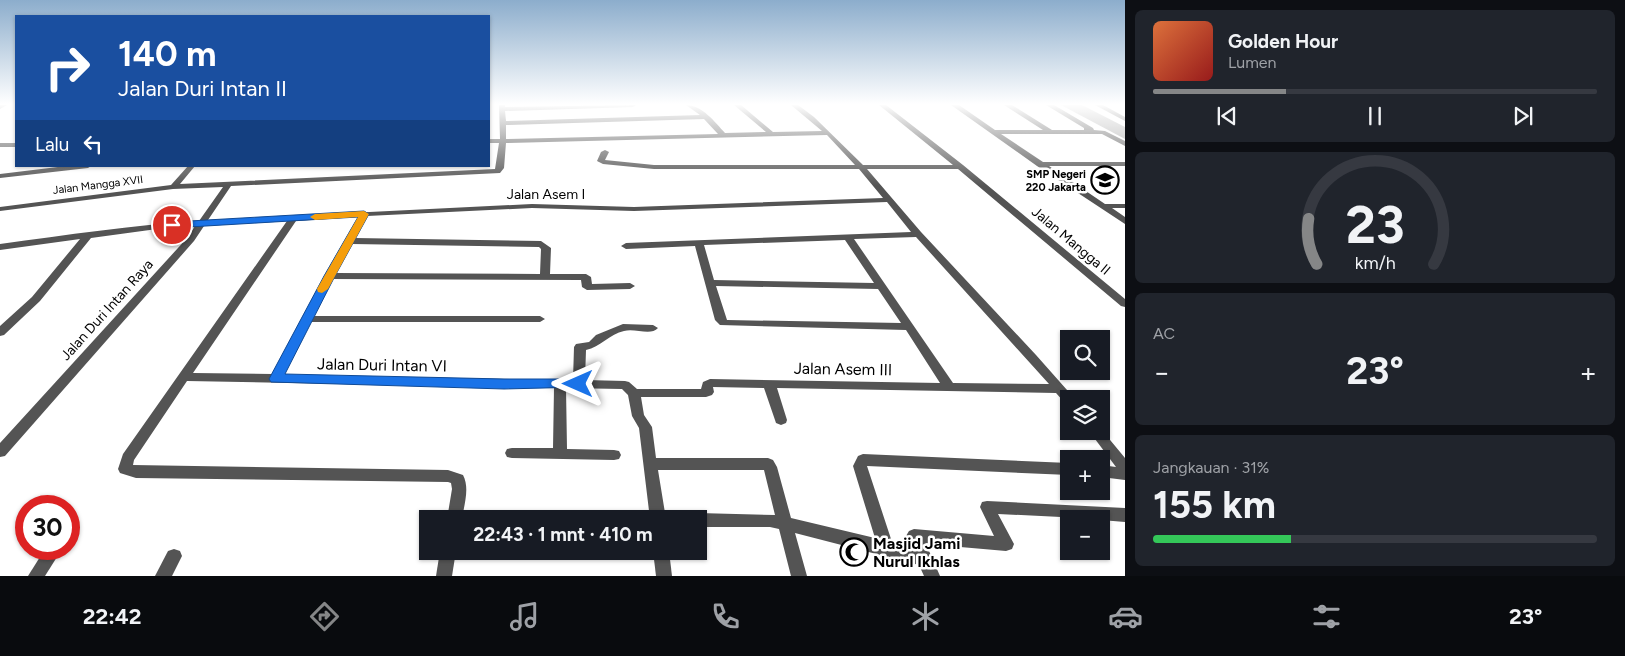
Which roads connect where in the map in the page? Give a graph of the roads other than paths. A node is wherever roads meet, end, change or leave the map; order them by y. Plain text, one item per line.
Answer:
1 (503, 132) edge
2 (721, 132) edge
3 (769, 132) edge
4 (916, 132) edge
5 (994, 132) joint
6 (997, 132) edge
7 (1100, 132) edge
8 (828, 133) joint
9 (771, 134) junction
10 (724, 135) junction
11 (503, 140) junction
12 (490, 141) edge
13 (1125, 144) edge
14 (0, 145) edge
15 (15, 145) edge
16 (604, 152) dead end
17 (1040, 164) junction
18 (1125, 164) edge
19 (79, 167) edge
20 (191, 167) edge
21 (861, 167) junction
22 (960, 167) junction
23 (0, 176) edge
24 (230, 183) junction
25 (173, 187) junction
26 (889, 200) junction
27 (1102, 206) junction
28 (1125, 206) edge
29 (0, 208) edge
30 (364, 214) junction
31 (293, 218) junction
32 (1125, 221) edge
33 (202, 223) junction
34 (89, 234) junction
35 (918, 234) junction
36 (847, 236) junction
37 (348, 241) junction
38 (699, 242) junction
39 (3, 246) edge
40 (626, 246) dead end
41 (0, 253) edge
42 (329, 276) junction
43 (545, 278) junction
44 (711, 283) junction
45 (630, 286) dead end
46 (882, 286) junction
47 (1125, 304) edge
48 (307, 318) junction
49 (540, 320) dead end
50 (909, 327) junction
51 (653, 328) dead end
52 (0, 332) edge
53 (184, 377) junction
54 (276, 379) junction
55 (560, 384) junction
56 (578, 384) junction
57 (769, 384) junction
58 (949, 386) junction
59 (1060, 389) joint
60 (634, 393) junction
61 (781, 420) dead end
62 (1102, 440) edge
63 (0, 452) edge
64 (512, 453) dead end
65 (560, 453) junction
66 (614, 455) dead end
67 (650, 464) junction
68 (1125, 468) edge
69 (1060, 469) edge
70 (1110, 472) edge
71 (1125, 474) edge
72 (455, 510) edge
73 (657, 510) edge
74 (1125, 515) edge
75 (707, 520) edge
76 (786, 523) junction
77 (882, 547) junction
78 (174, 556) dead end
79 (924, 559) junction
80 (47, 560) edge
81 (447, 560) edge
82 (662, 560) edge
83 (36, 576) edge
84 (163, 576) edge
85 (444, 576) edge
86 (664, 576) edge
87 (798, 576) edge
88 (932, 576) edge

1 - 11 street
2 - 10 street
3 - 9 street
4 - 22 street, Jalan Mangga II
5 - 6 street
5 - 17 street
7 - 13 street
8 - 9 street
8 - 21 street
9 - 10 street
10 - 11 street
11 - 12 street
11 - 24 street, Jalan Mangga XVII
14 - 15 street
16 - 21 street
17 - 18 street
17 - 27 street
19 - 23 street
20 - 25 street
21 - 22 street
21 - 26 street
22 - 47 street, Jalan Mangga II
24 - 25 street, Jalan Mangga XVII
24 - 33 street, Jalan Duri Intan Raya
25 - 29 street, Jalan Mangga XVII
26 - 30 street, Jalan Asem I
26 - 35 street
27 - 28 street
27 - 32 street
30 - 31 street, Jalan Asem I
30 - 37 street
31 - 33 street, Jalan Asem I
31 - 53 street
33 - 34 street, Jalan Asem I
33 - 63 street, Jalan Duri Intan Raya
34 - 39 street, Jalan Asem I
34 - 52 street
35 - 36 street
35 - 59 street
36 - 38 street
36 - 46 street
37 - 42 street
37 - 43 street
38 - 40 street
38 - 44 street
39 - 41 street
42 - 43 street
42 - 48 street
43 - 45 street
44 - 46 street
44 - 50 street
46 - 50 street
48 - 49 street
48 - 54 street
50 - 58 street
51 - 56 street
53 - 54 street, Jalan Duri Intan VI
53 - 72 street
54 - 55 street, Jalan Duri Intan VI
55 - 56 street, Jalan Duri Intan VI
55 - 65 street
56 - 60 street, Jalan Duri Intan VI
57 - 58 street, Jalan Asem III
57 - 60 street, Jalan Asem III
57 - 61 street
58 - 59 street, Jalan Asem III
60 - 67 street
62 - 68 street
64 - 65 street
65 - 66 street
67 - 73 street
67 - 76 street
69 - 77 street
70 - 71 street
74 - 79 street
75 - 76 street
76 - 77 street
76 - 87 street
77 - 79 street
78 - 84 street
79 - 88 street
80 - 83 street
81 - 85 street
82 - 86 street

